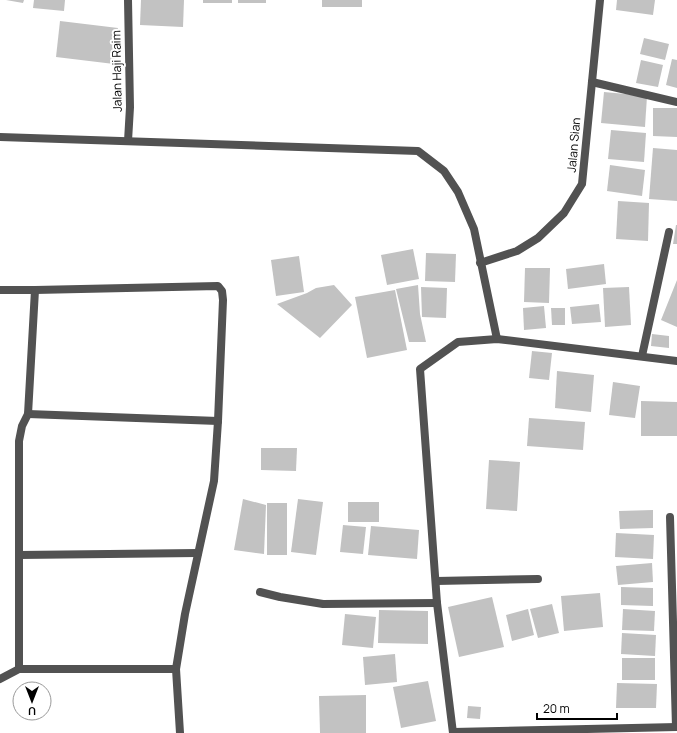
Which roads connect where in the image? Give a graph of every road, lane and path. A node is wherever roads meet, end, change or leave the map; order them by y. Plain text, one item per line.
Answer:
1 (128, 0) edge
2 (600, 0) edge
3 (592, 82) junction
4 (677, 102) edge
5 (0, 137) edge
6 (128, 141) junction
7 (670, 232) dead end
8 (480, 263) junction
9 (0, 290) edge
10 (35, 290) junction
11 (497, 339) junction
12 (642, 356) junction
13 (677, 361) edge
14 (28, 414) junction
15 (218, 421) junction
16 (670, 517) dead end
17 (198, 553) junction
18 (19, 555) junction
19 (538, 579) dead end
20 (436, 581) junction
21 (260, 592) dead end
22 (437, 603) junction
23 (19, 669) junction
24 (176, 669) junction
25 (0, 679) edge
26 (676, 727) edge
27 (453, 732) edge
28 (180, 733) edge

1 - 6 street, Jalan Haji Raim
2 - 3 street, Jalan Sian
3 - 4 street
3 - 8 street, Jalan Sian
5 - 6 street
6 - 8 street
7 - 12 street
8 - 11 street
9 - 10 street
10 - 14 street
10 - 15 street
11 - 12 street
11 - 20 street
12 - 13 street
14 - 15 street
14 - 18 street
15 - 17 street
16 - 26 street
17 - 18 street
17 - 24 street
18 - 23 street
19 - 20 street
20 - 22 street
21 - 22 street
22 - 27 street
23 - 24 street
23 - 25 street
24 - 28 street
26 - 27 street

